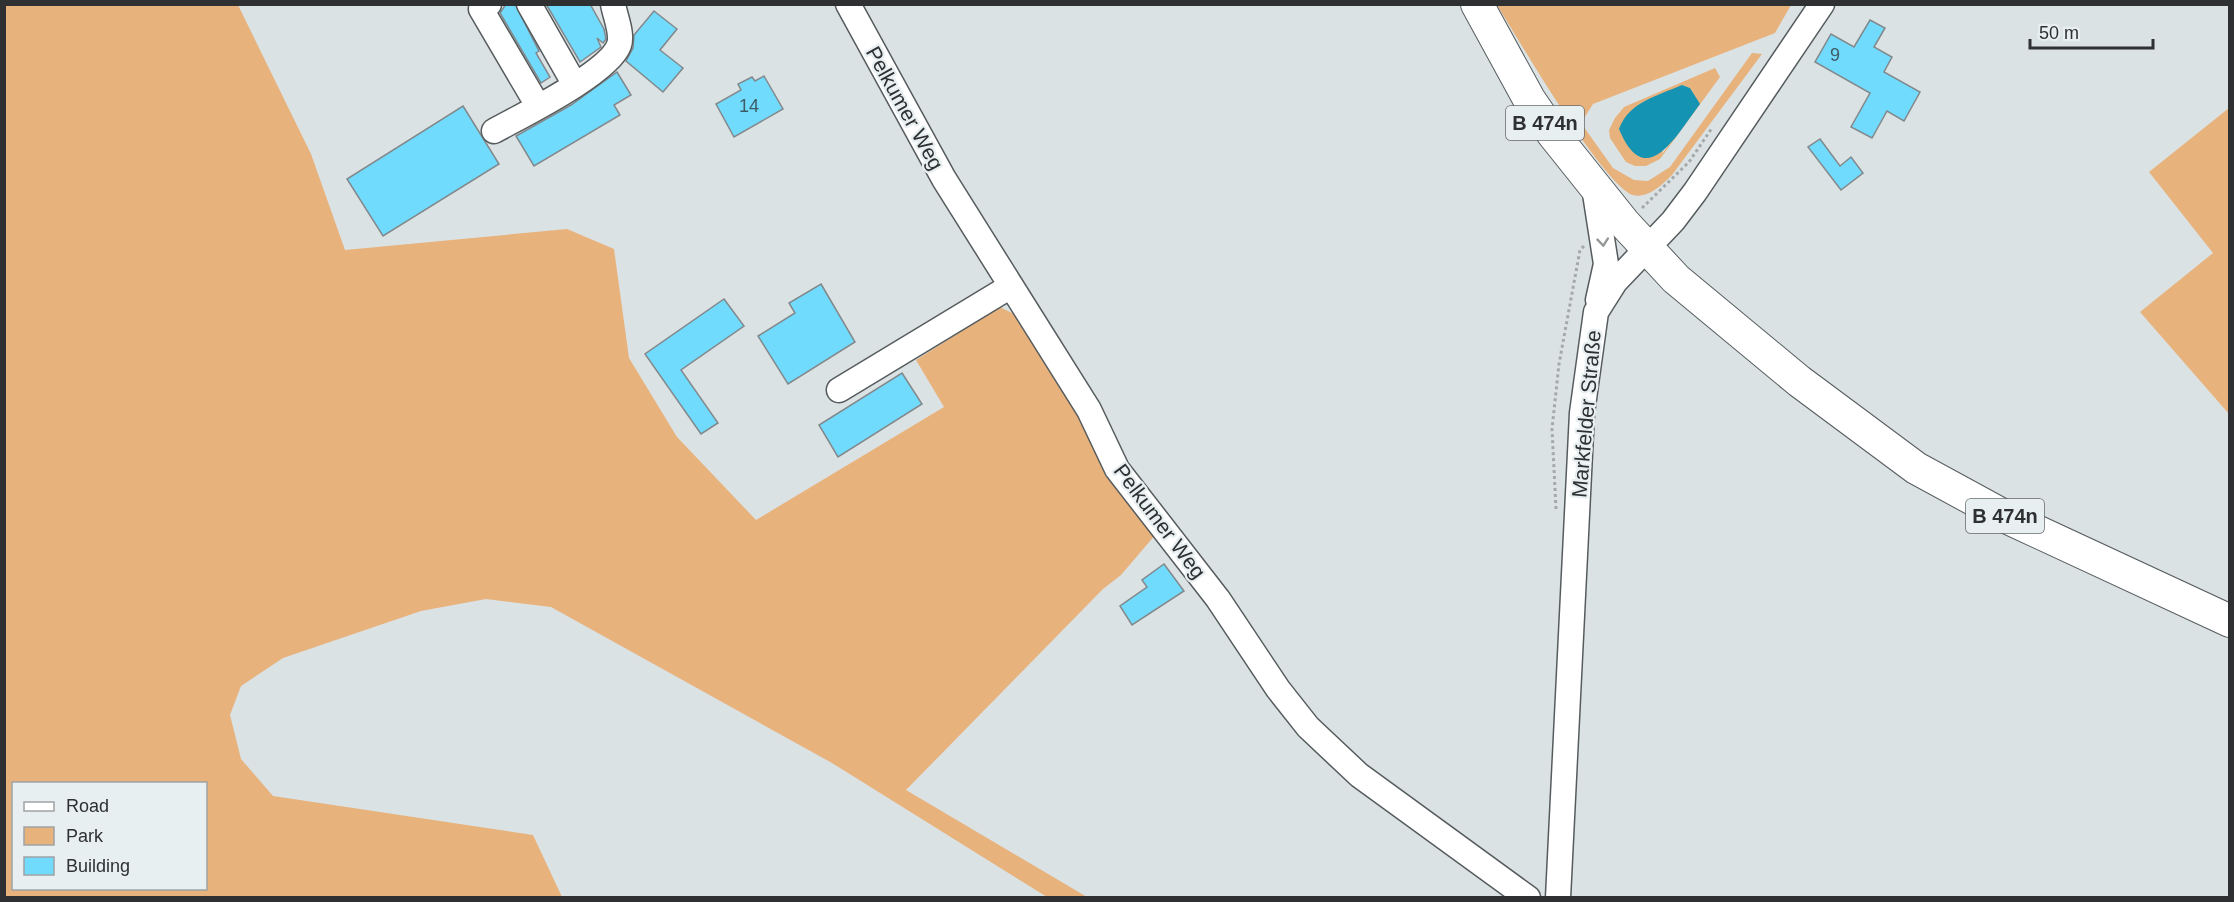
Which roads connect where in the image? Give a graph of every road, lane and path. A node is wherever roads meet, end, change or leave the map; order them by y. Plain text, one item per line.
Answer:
1 (489, 4) edge
2 (529, 4) edge
3 (613, 4) edge
4 (849, 4) edge
5 (1477, 4) edge
6 (1822, 4) edge
7 (575, 85) junction
8 (538, 106) junction
9 (494, 131) dead end
10 (1593, 184) junction
11 (1647, 248) junction
12 (1011, 286) junction
13 (1596, 312) junction
14 (839, 390) dead end
15 (2229, 621) edge
16 (1528, 897) edge
17 (1558, 897) edge

1 - 8 street
2 - 7 street
3 - 7 street
4 - 12 street, Pelkumer Weg
5 - 10 main road, B 474n
6 - 11 street, Markfelder Straße
7 - 8 street
8 - 9 street
10 - 11 main road, B 474n
10 -> 13 street
11 - 13 street, Markfelder Straße
11 - 15 main road, B 474n
12 - 14 street
12 - 16 street, Pelkumer Weg
13 - 17 street, Markfelder Straße

